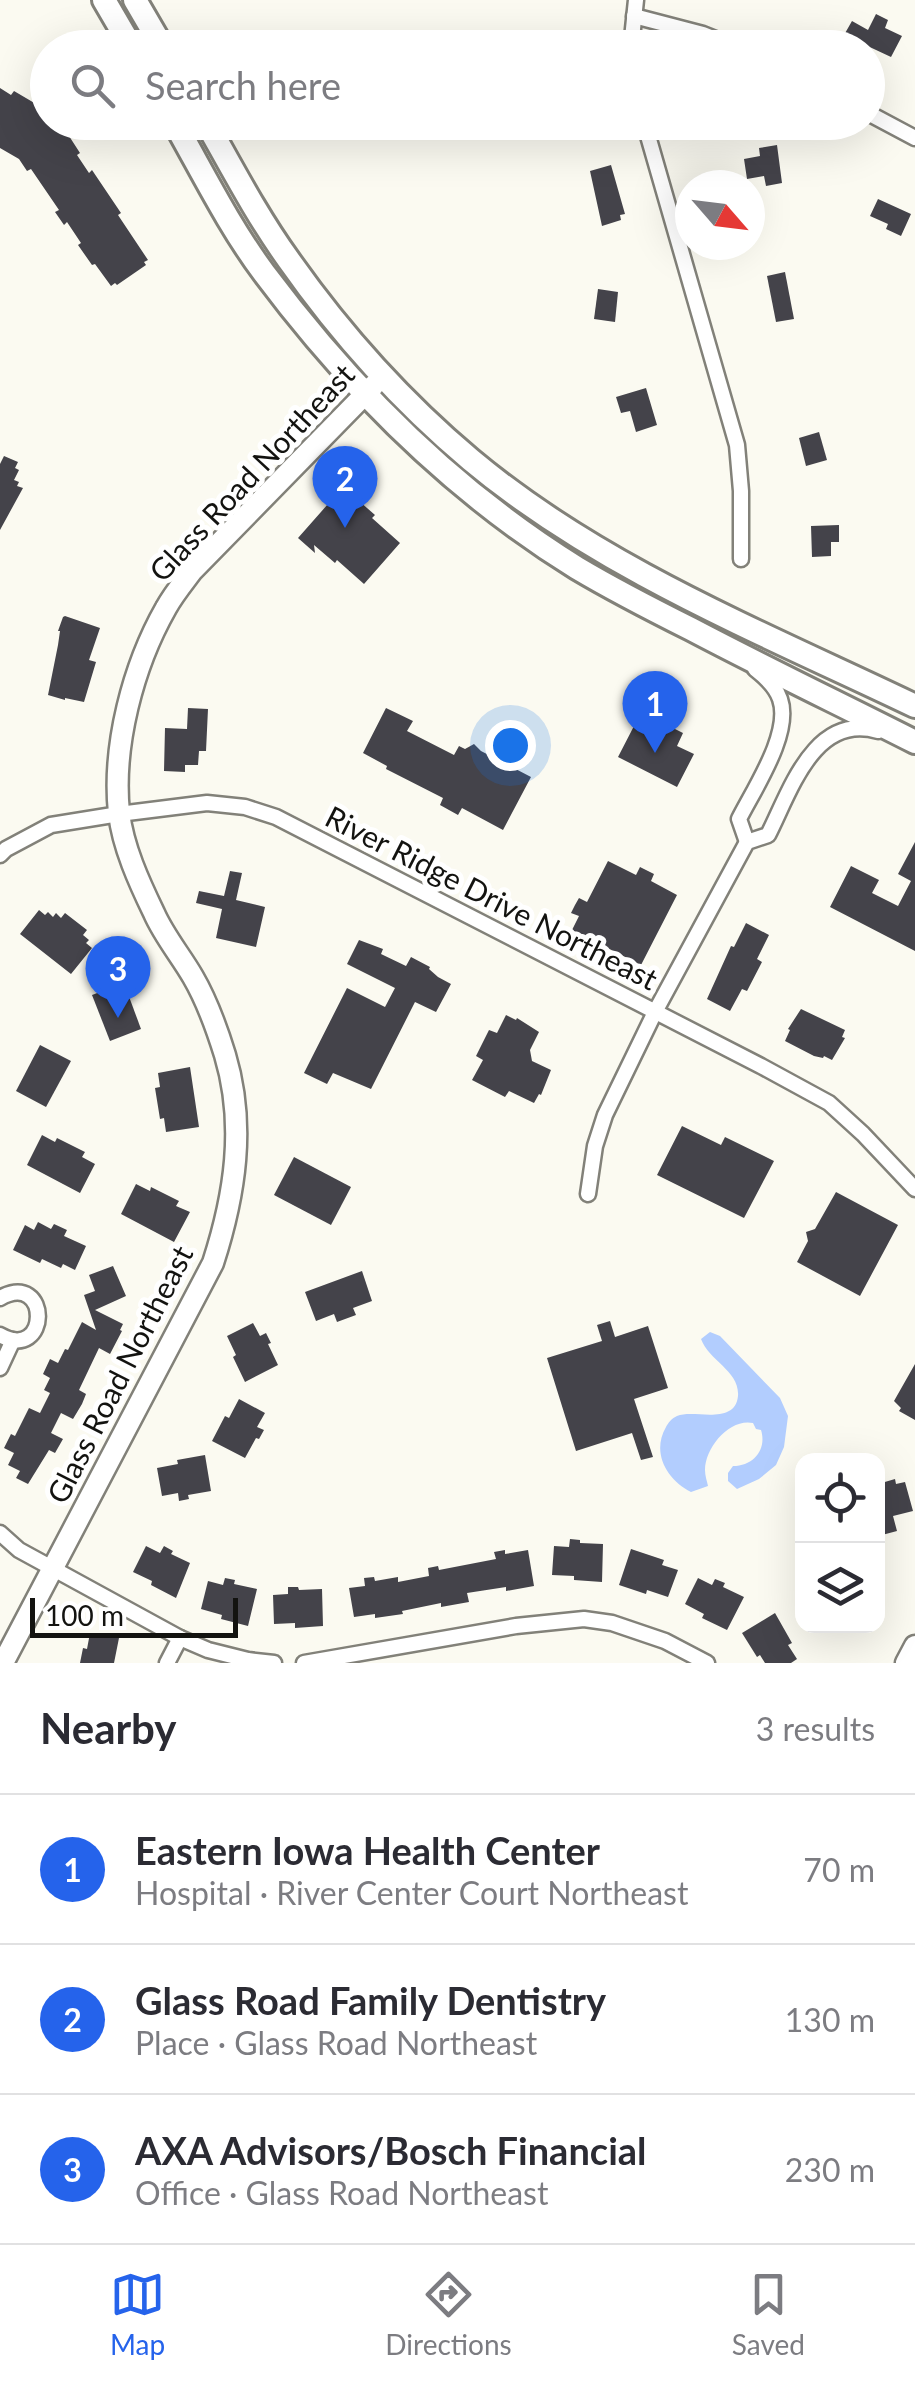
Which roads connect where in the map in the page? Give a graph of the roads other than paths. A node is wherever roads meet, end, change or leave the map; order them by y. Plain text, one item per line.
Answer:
1 (104, 0) edge
2 (135, 0) edge
3 (636, 0) edge
4 (634, 16) junction
5 (122, 30) edge
6 (152, 30) edge
7 (633, 30) edge
8 (688, 30) edge
9 (885, 122) edge
10 (915, 138) edge
11 (184, 140) edge
12 (216, 140) edge
13 (649, 140) edge
14 (383, 376) junction
15 (364, 394) junction
16 (741, 559) dead end
17 (717, 643) junction
18 (915, 706) edge
19 (914, 741) edge
20 (120, 814) junction
21 (747, 842) junction
22 (0, 855) edge
23 (655, 1012) junction
24 (915, 1190) edge
25 (588, 1194) dead end
26 (0, 1298) edge
27 (7, 1338) edge
28 (0, 1368) edge
29 (0, 1533) edge
30 (53, 1568) junction
31 (180, 1638) junction
32 (915, 1646) edge
33 (347, 1660) edge
34 (3, 1663) edge
35 (167, 1663) edge
36 (274, 1663) edge
37 (304, 1663) edge
38 (707, 1663) edge
39 (906, 1663) edge

1 - 5 main road
2 - 6 main road
3 - 4 street
4 - 7 street
4 - 8 street
9 - 10 street
11 - 15 main road
12 - 14 main road
13 - 16 street
14 - 15 street, Glass Road Northeast
14 - 18 main road
15 - 17 main road
15 - 20 street, Glass Road Northeast
17 - 19 main road
17 - 21 street
19 - 21 street
20 - 22 street, River Ridge Drive Northeast
20 - 23 street, River Ridge Drive Northeast
20 - 30 street, Glass Road Northeast
21 - 23 street
23 - 24 street, River Ridge Drive Northeast
23 - 25 street
26 - 27 street
27 - 28 street
29 - 30 street
30 - 31 street
30 - 34 street, Glass Road Northeast
31 - 35 street
31 - 36 street
32 - 39 street
33 - 37 street
33 - 38 street

